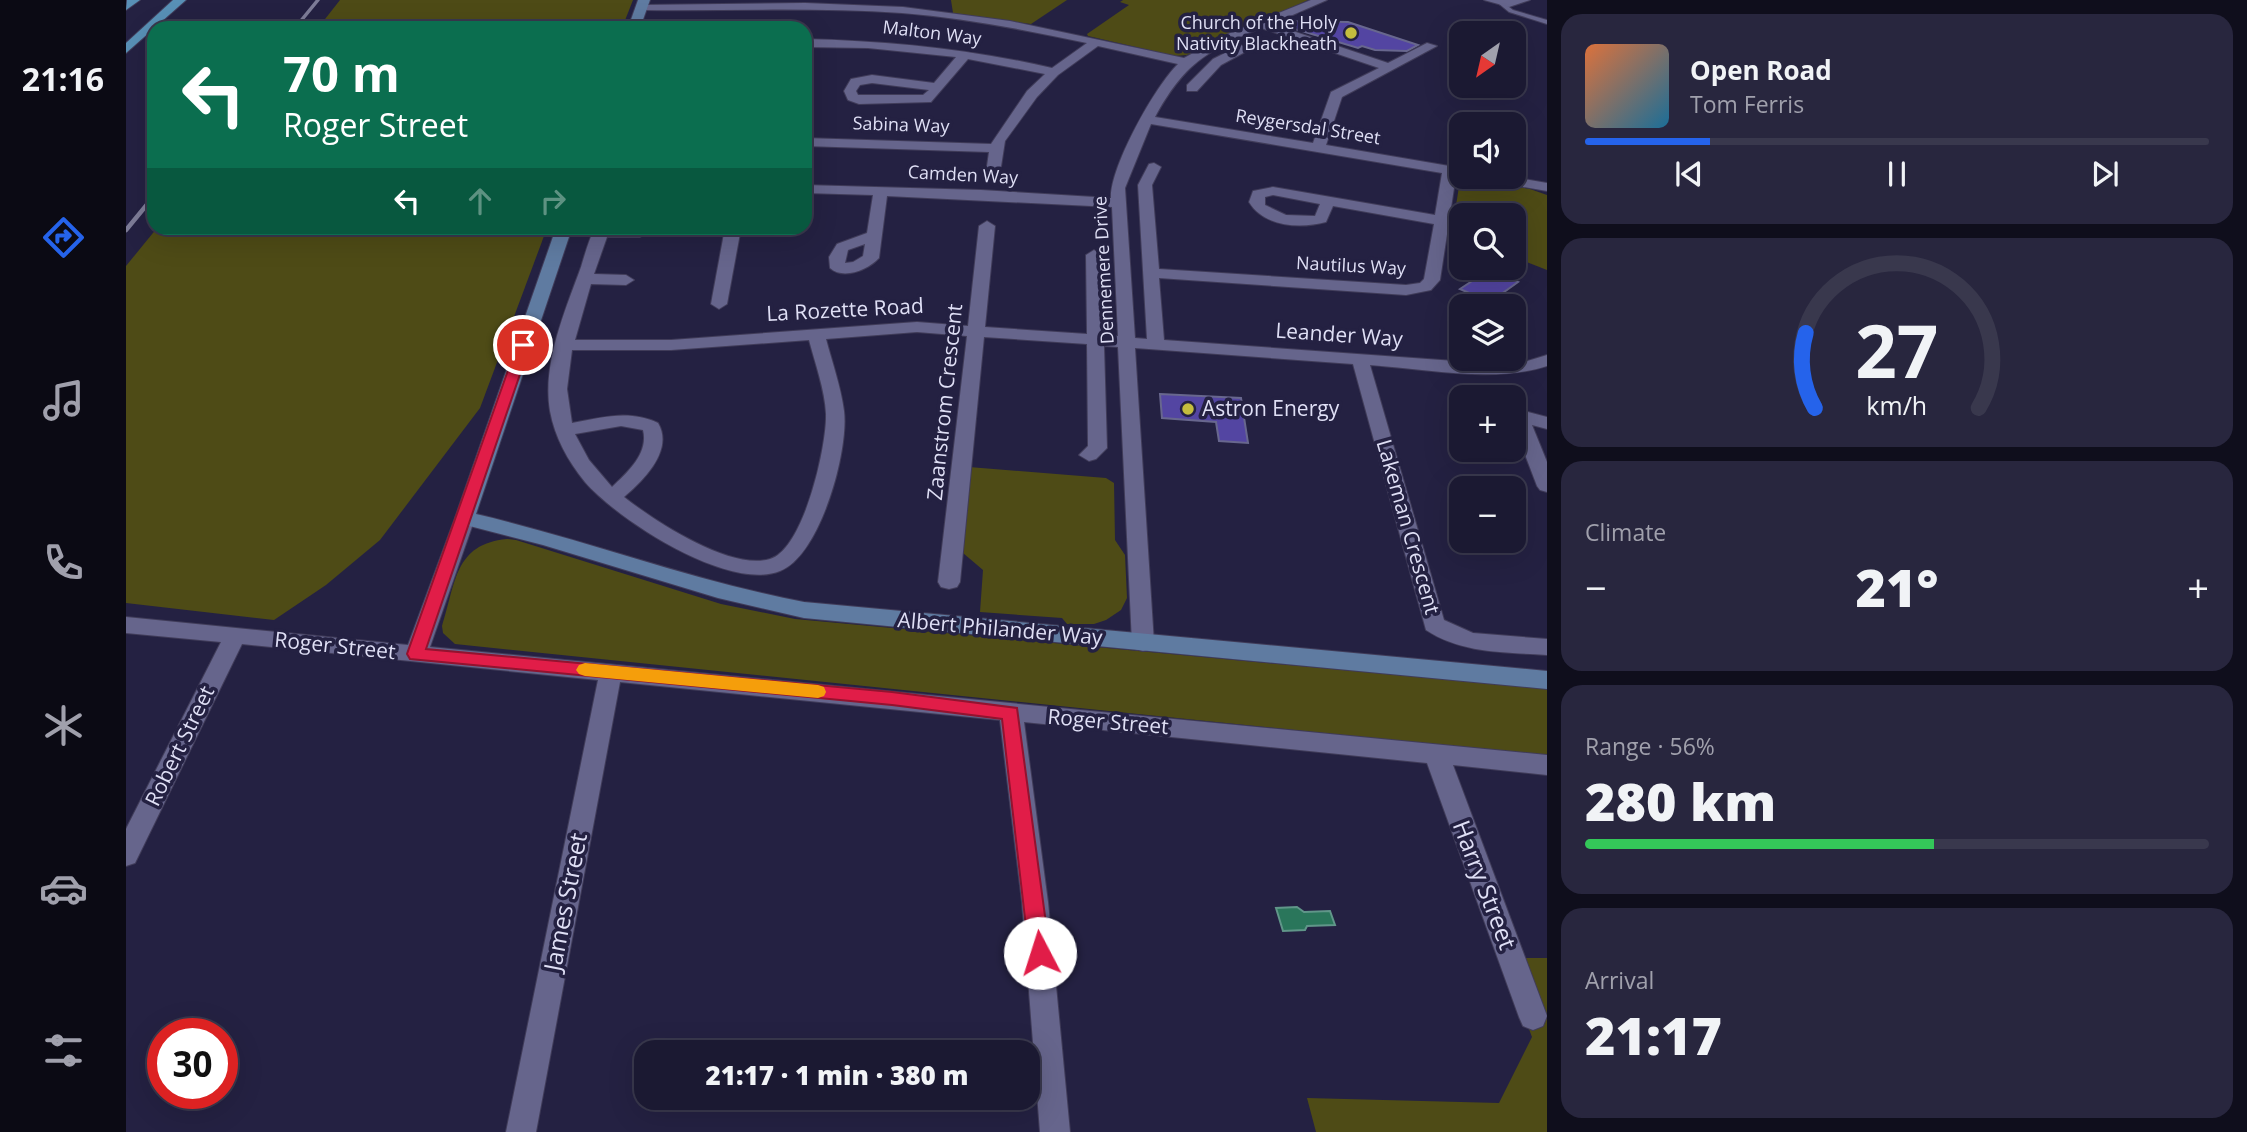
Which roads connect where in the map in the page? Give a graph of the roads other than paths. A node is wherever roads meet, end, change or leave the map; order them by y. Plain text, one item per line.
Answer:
1 (134, 0) edge
2 (180, 0) edge
3 (1321, 0) edge
4 (1524, 0) edge
5 (1496, 1) edge
6 (643, 4) edge
7 (872, 4) edge
8 (126, 7) edge
9 (157, 21) edge
10 (637, 21) edge
11 (1547, 22) edge
12 (147, 30) edge
13 (1260, 36) junction
14 (1097, 41) junction
15 (812, 43) edge
16 (1431, 46) dead end
17 (126, 49) edge
18 (965, 54) junction
19 (1186, 62) junction
20 (1388, 67) junction
21 (1054, 72) junction
22 (937, 87) junction
23 (1192, 88) dead end
24 (1149, 120) junction
25 (812, 142) edge
26 (995, 148) junction
27 (1318, 148) junction
28 (1154, 167) dead end
29 (1449, 170) edge
30 (993, 173) dead end
31 (1526, 183) edge
32 (1547, 187) edge
33 (812, 189) edge
34 (1451, 189) edge
35 (881, 190) junction
36 (1328, 201) dead end
37 (1120, 204) junction
38 (1441, 221) junction
39 (987, 226) dead end
40 (562, 235) edge
41 (599, 235) edge
42 (732, 235) edge
43 (874, 236) dead end
44 (1094, 255) dead end
45 (1153, 273) junction
46 (585, 279) junction
47 (626, 280) dead end
48 (719, 304) dead end
49 (976, 331) junction
50 (816, 333) junction
51 (1097, 340) junction
52 (1127, 342) junction
53 (1156, 344) junction
54 (566, 345) junction
55 (1360, 359) junction
56 (1547, 360) edge
57 (1547, 423) edge
58 (565, 430) junction
59 (1089, 455) dead end
60 (1547, 486) edge
61 (612, 497) junction
62 (465, 518) junction
63 (948, 582) dead end
64 (126, 625) edge
65 (234, 636) junction
66 (1143, 643) junction
67 (1547, 647) edge
68 (416, 654) junction
69 (611, 672) junction
70 (1547, 680) edge
71 (1011, 713) junction
72 (1436, 753) junction
73 (1547, 765) edge
74 (126, 855) edge
75 (1534, 1017) dead end
76 (521, 1132) edge
77 (1055, 1132) edge

1 - 8 main road
2 - 9 main road
3 - 13 street, Dennemere Drive
4 - 5 street
5 - 11 lane
6 - 7 street
6 - 10 street
7 - 14 street
12 - 17 main road
13 - 19 street, Dennemere Drive
13 - 20 street
13 - 23 street
14 - 19 street
14 - 21 street
15 - 18 street, Malton Way
16 - 20 street
18 - 21 street, Malton Way
18 - 22 street
19 - 24 street, Dennemere Drive
20 - 27 street
21 - 26 street
22 - 22 street
24 - 27 street, Reygersdal Street
24 - 37 street, Dennemere Drive
25 - 26 street, Sabina Way
26 - 30 street
27 - 29 street, Reygersdal Street
28 - 45 street
31 - 32 street
33 - 35 street, Camden Way
34 - 38 street, Nautilus Way
35 - 37 street, Camden Way
35 - 43 street
36 - 38 street
37 - 52 street, Dennemere Drive
38 - 45 street, Nautilus Way
39 - 49 street, Zaanstrom Crescent
40 - 62 street
41 - 46 street
42 - 48 street
44 - 51 street
45 - 53 street
46 - 47 street
46 - 54 street
49 - 50 street, La Rozette Road
49 - 51 street, La Rozette Road
49 - 63 street, Zaanstrom Crescent
50 - 54 street, La Rozette Road
50 - 61 street
51 - 52 street, La Rozette Road
51 - 59 street
52 - 53 street, Leander Way
52 - 66 street, Dennemere Drive
53 - 55 street, Leander Way
54 - 58 street
55 - 56 street, Leander Way
55 - 67 street, Lakeman Crescent
57 - 60 street
58 - 61 street
58 - 61 street
62 - 66 street, Albert Philander Way
62 - 68 street
64 - 65 street, Roger Street
65 - 68 street, Roger Street
65 - 74 street, Robert Street
66 - 70 street, Albert Philander Way
68 - 69 street, Roger Street
69 - 71 street, Roger Street
69 - 76 street, James Street
71 - 72 street, Roger Street
71 - 77 street
72 - 73 street, Roger Street
72 - 75 street, Harry Street

